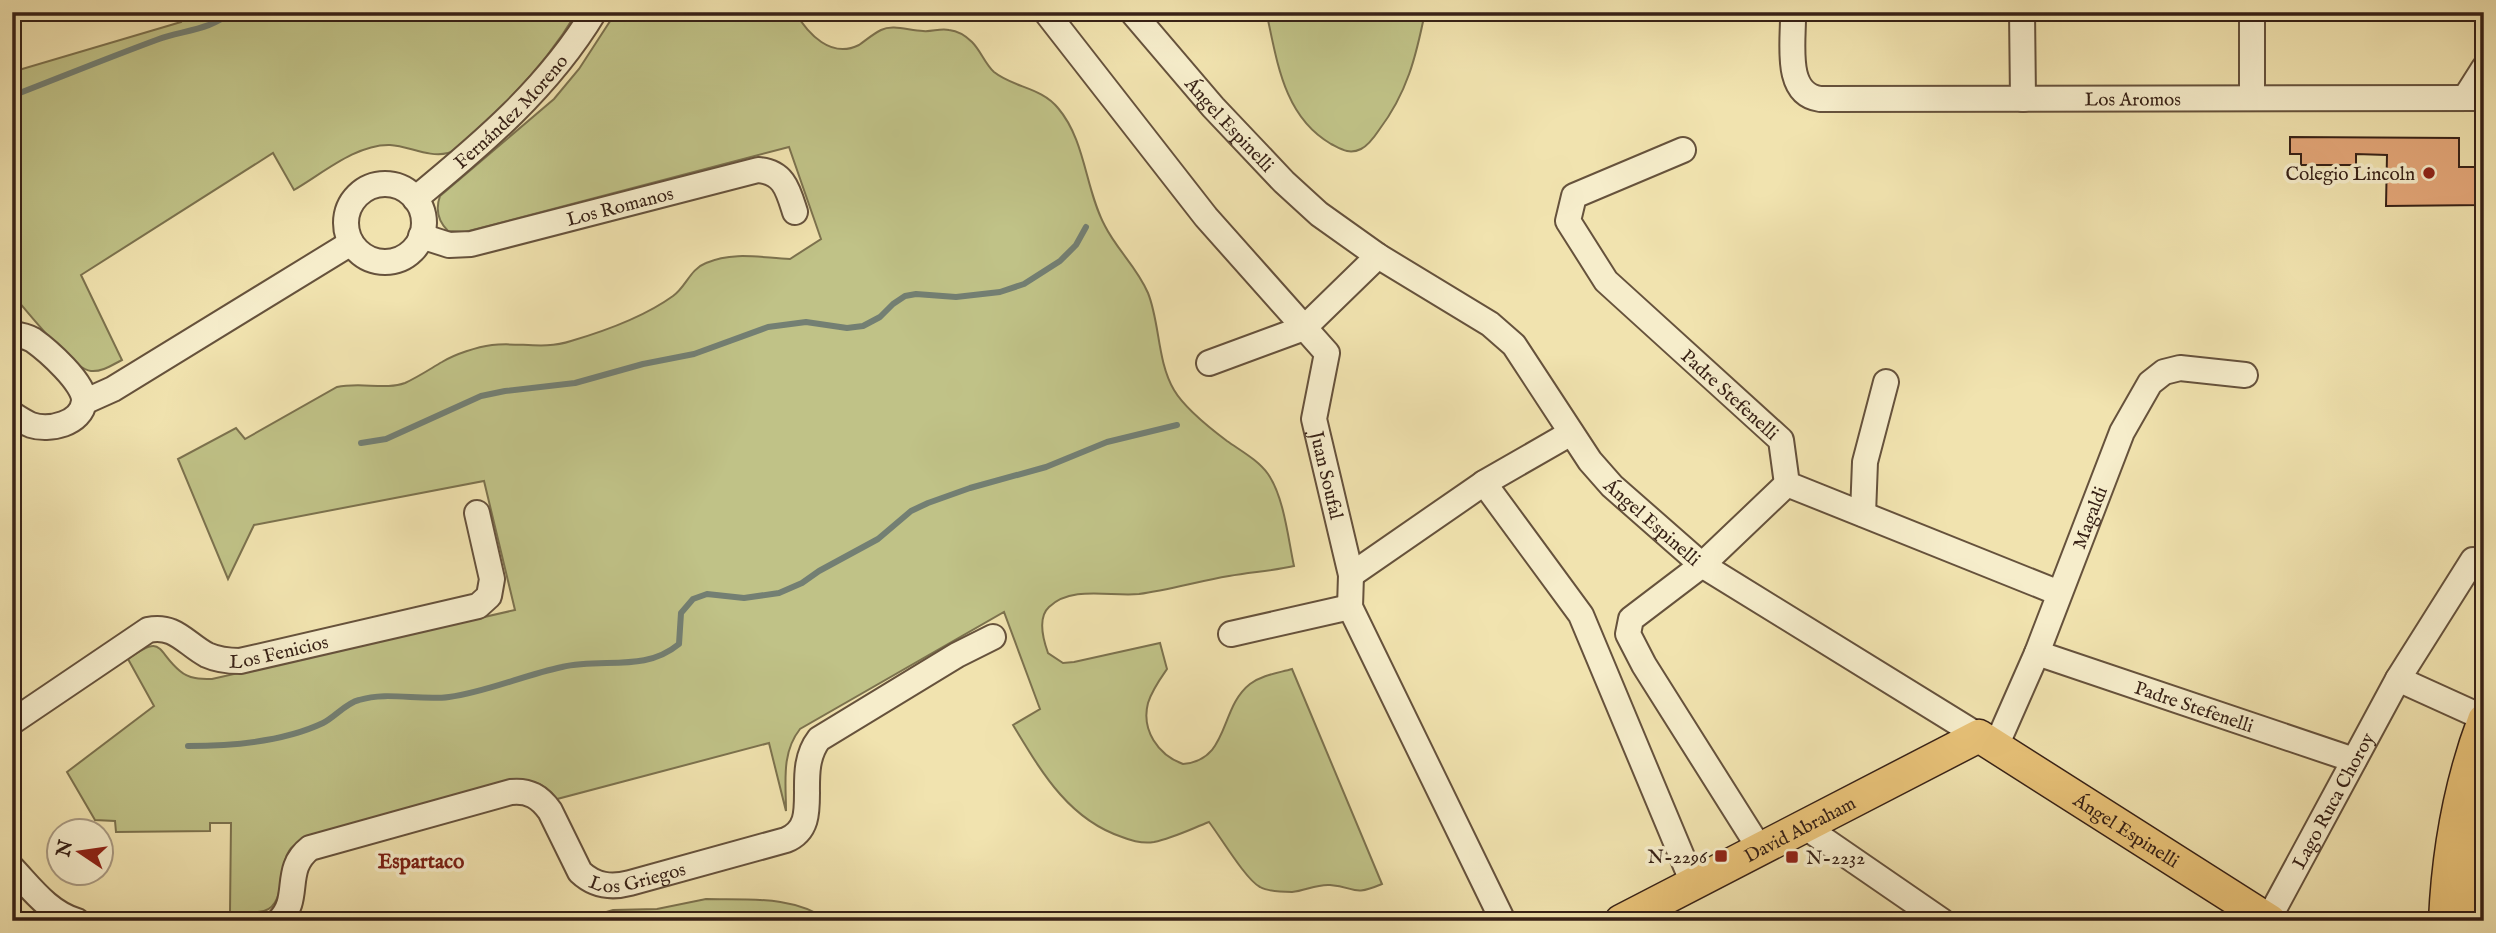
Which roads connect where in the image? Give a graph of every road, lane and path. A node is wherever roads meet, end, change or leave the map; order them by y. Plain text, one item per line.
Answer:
1 (594, 12) edge
2 (1132, 12) edge
3 (1793, 12) edge
4 (2022, 12) edge
5 (2252, 12) edge
6 (1056, 16) edge
7 (2484, 68) edge
8 (2252, 98) junction
9 (2474, 98) edge
10 (2023, 99) junction
11 (1683, 150) dead end
12 (415, 199) junction
13 (795, 212) dead end
14 (421, 236) junction
15 (351, 243) junction
16 (1378, 256) junction
17 (1304, 328) junction
18 (12, 334) edge
19 (1209, 363) dead end
20 (2245, 375) dead end
21 (1886, 382) dead end
22 (84, 402) junction
23 (12, 414) edge
24 (1571, 433) junction
25 (1484, 483) junction
26 (1787, 484) junction
27 (477, 513) dead end
28 (1863, 514) junction
29 (2473, 560) dead end
30 (1702, 565) junction
31 (1351, 575) junction
32 (2059, 593) junction
33 (1350, 607) junction
34 (1231, 635) dead end
35 (993, 637) dead end
36 (2036, 653) junction
37 (2398, 679) junction
38 (2484, 719) edge
39 (12, 722) edge
40 (1988, 741) junction
41 (2354, 760) junction
42 (2484, 772) edge
43 (1804, 826) junction
44 (2474, 834) junction
45 (1760, 849) junction
46 (12, 868) edge
47 (1693, 883) junction
48 (1654, 913) edge
49 (67, 917) edge
50 (2269, 920) edge
51 (279, 921) edge
52 (1503, 921) edge
53 (1621, 921) edge
54 (1942, 921) edge
55 (2445, 921) edge
56 (2459, 921) edge
57 (2470, 921) edge

1 - 12 street, Fernández Moreno
2 - 16 street, Ángel Espinelli
3 - 10 street, Los Aromos
4 - 10 street
5 - 8 street
6 - 17 street, Juan Soufal
7 - 9 street, Los Aromos
8 - 9 street, Los Aromos
8 - 10 street, Los Aromos
11 - 26 street, Padre Stefenelli
12 - 14 street
12 - 15 street
13 - 14 street, Los Romanos
14 - 15 street
15 - 22 street
16 - 17 street
16 - 24 street, Ángel Espinelli
17 - 19 street
17 - 31 street, Juan Soufal
18 - 22 street
20 - 32 street, Magaldi
21 - 28 street
22 - 23 street
24 - 25 street
24 - 30 street, Ángel Espinelli
25 - 31 street
25 - 47 street
26 - 28 street
26 - 30 street
27 - 39 street, Los Fenicios
28 - 32 street
29 - 37 street, Lago Ruca Choroy
30 - 40 street, Ángel Espinelli
30 - 45 street
31 - 33 street, Juan Soufal
32 - 36 street, Magaldi
33 - 34 street
33 - 52 street, Juan Soufal
35 - 51 street, Los Griegos
36 - 40 street, Magaldi
36 - 41 street, Padre Stefenelli
37 - 38 street
37 - 41 street, Lago Ruca Choroy
38 - 55 main road
40 - 43 main road, David Abraham
40 - 50 main road, Ángel Espinelli
41 - 50 street, Lago Ruca Choroy
42 - 44 main road
43 - 45 main road, David Abraham
43 - 54 street
44 - 56 main road
44 - 57 main road
45 - 47 main road, David Abraham
46 - 49 street
47 - 48 main road, David Abraham
48 - 53 main road, David Abraham

